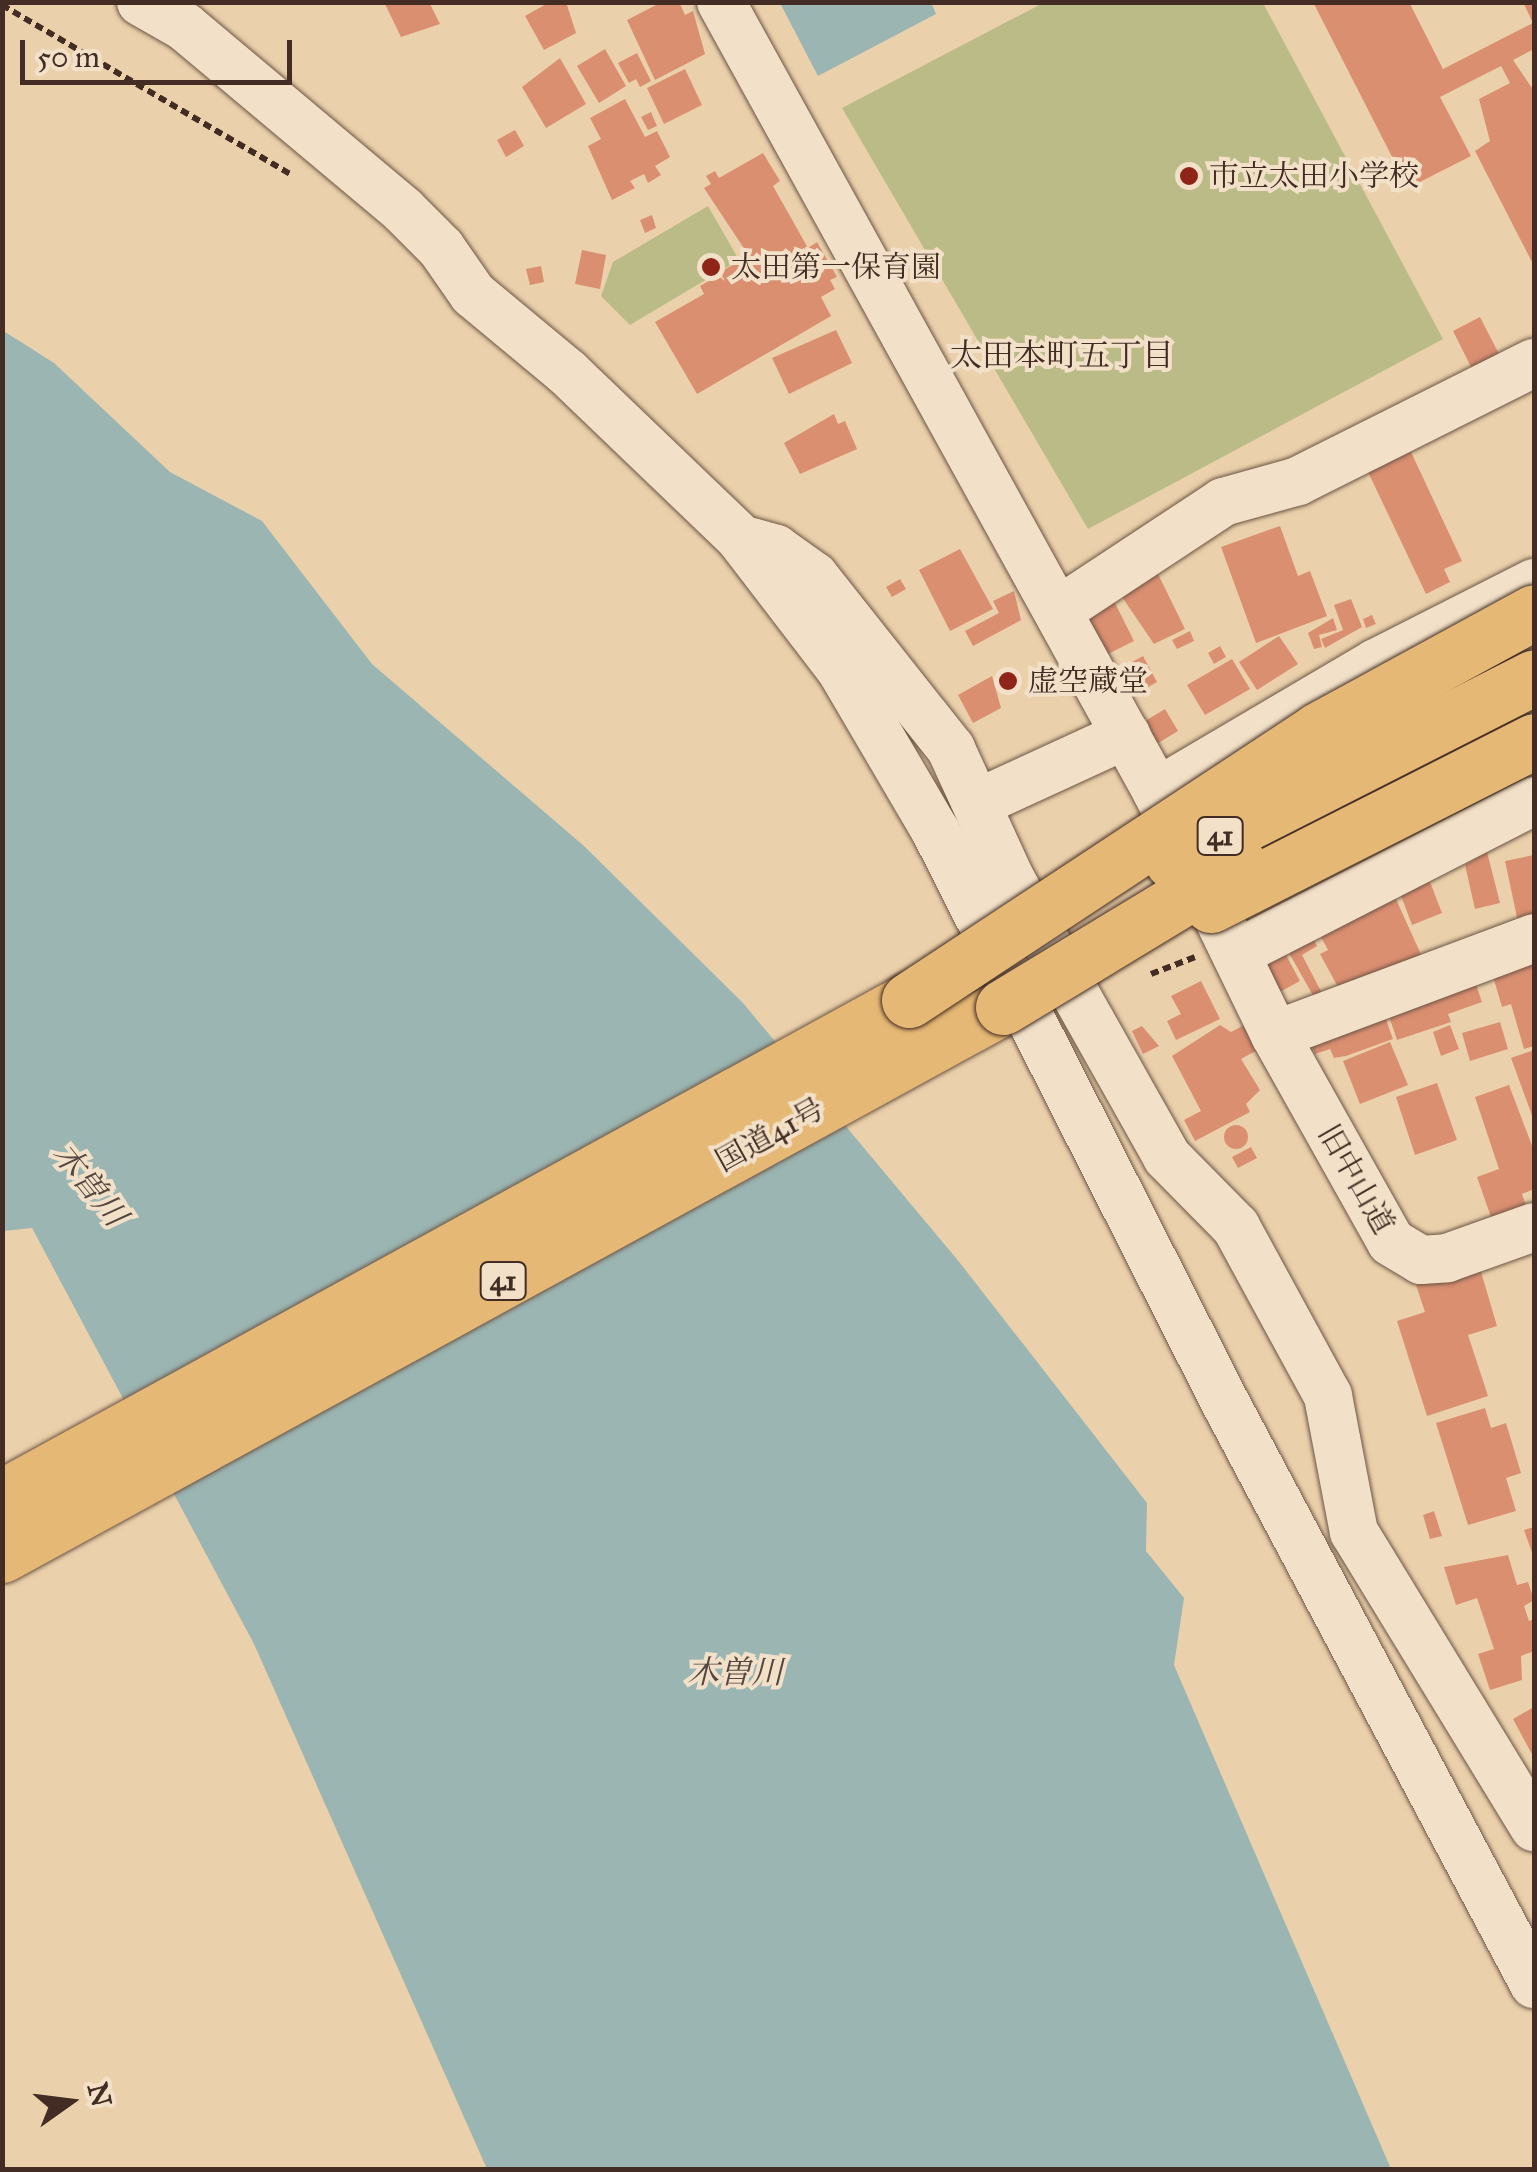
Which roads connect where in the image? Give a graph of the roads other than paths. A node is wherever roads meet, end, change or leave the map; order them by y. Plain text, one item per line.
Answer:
1 (141, 2) edge
2 (721, 2) edge
3 (191, 15) edge
4 (1534, 363) edge
5 (739, 538) junction
6 (1534, 582) edge
7 (1058, 611) junction
8 (1534, 612) edge
9 (1534, 677) edge
10 (1534, 711) edge
11 (1126, 735) junction
12 (1534, 742) edge
13 (1156, 792) junction
14 (1534, 801) edge
15 (980, 802) junction
16 (1534, 938) edge
17 (1236, 947) junction
18 (908, 1000) junction
19 (1002, 1007) junction
20 (1275, 1035) junction
21 (1534, 1227) edge
22 (2, 1496) edge
23 (2, 1555) edge
24 (1534, 1827) edge
25 (1534, 1984) edge

1 - 3 street
2 - 7 street
3 - 5 street
4 - 7 street
5 - 15 street
5 - 25 street
6 - 13 street
7 - 11 street
8 - 18 highway, bridge
9 - 18 highway, 国道41号 / 41, bridge
10 - 19 highway, 国道41号 / 41, bridge
11 - 13 street
11 - 15 street
12 - 19 highway, bridge
13 - 17 street
14 - 17 street
15 - 24 street
16 - 20 street
17 - 20 street
18 - 22 highway, 国道41号 / 41
19 - 23 highway, 国道41号 / 41
20 - 21 street, 旧中山道

